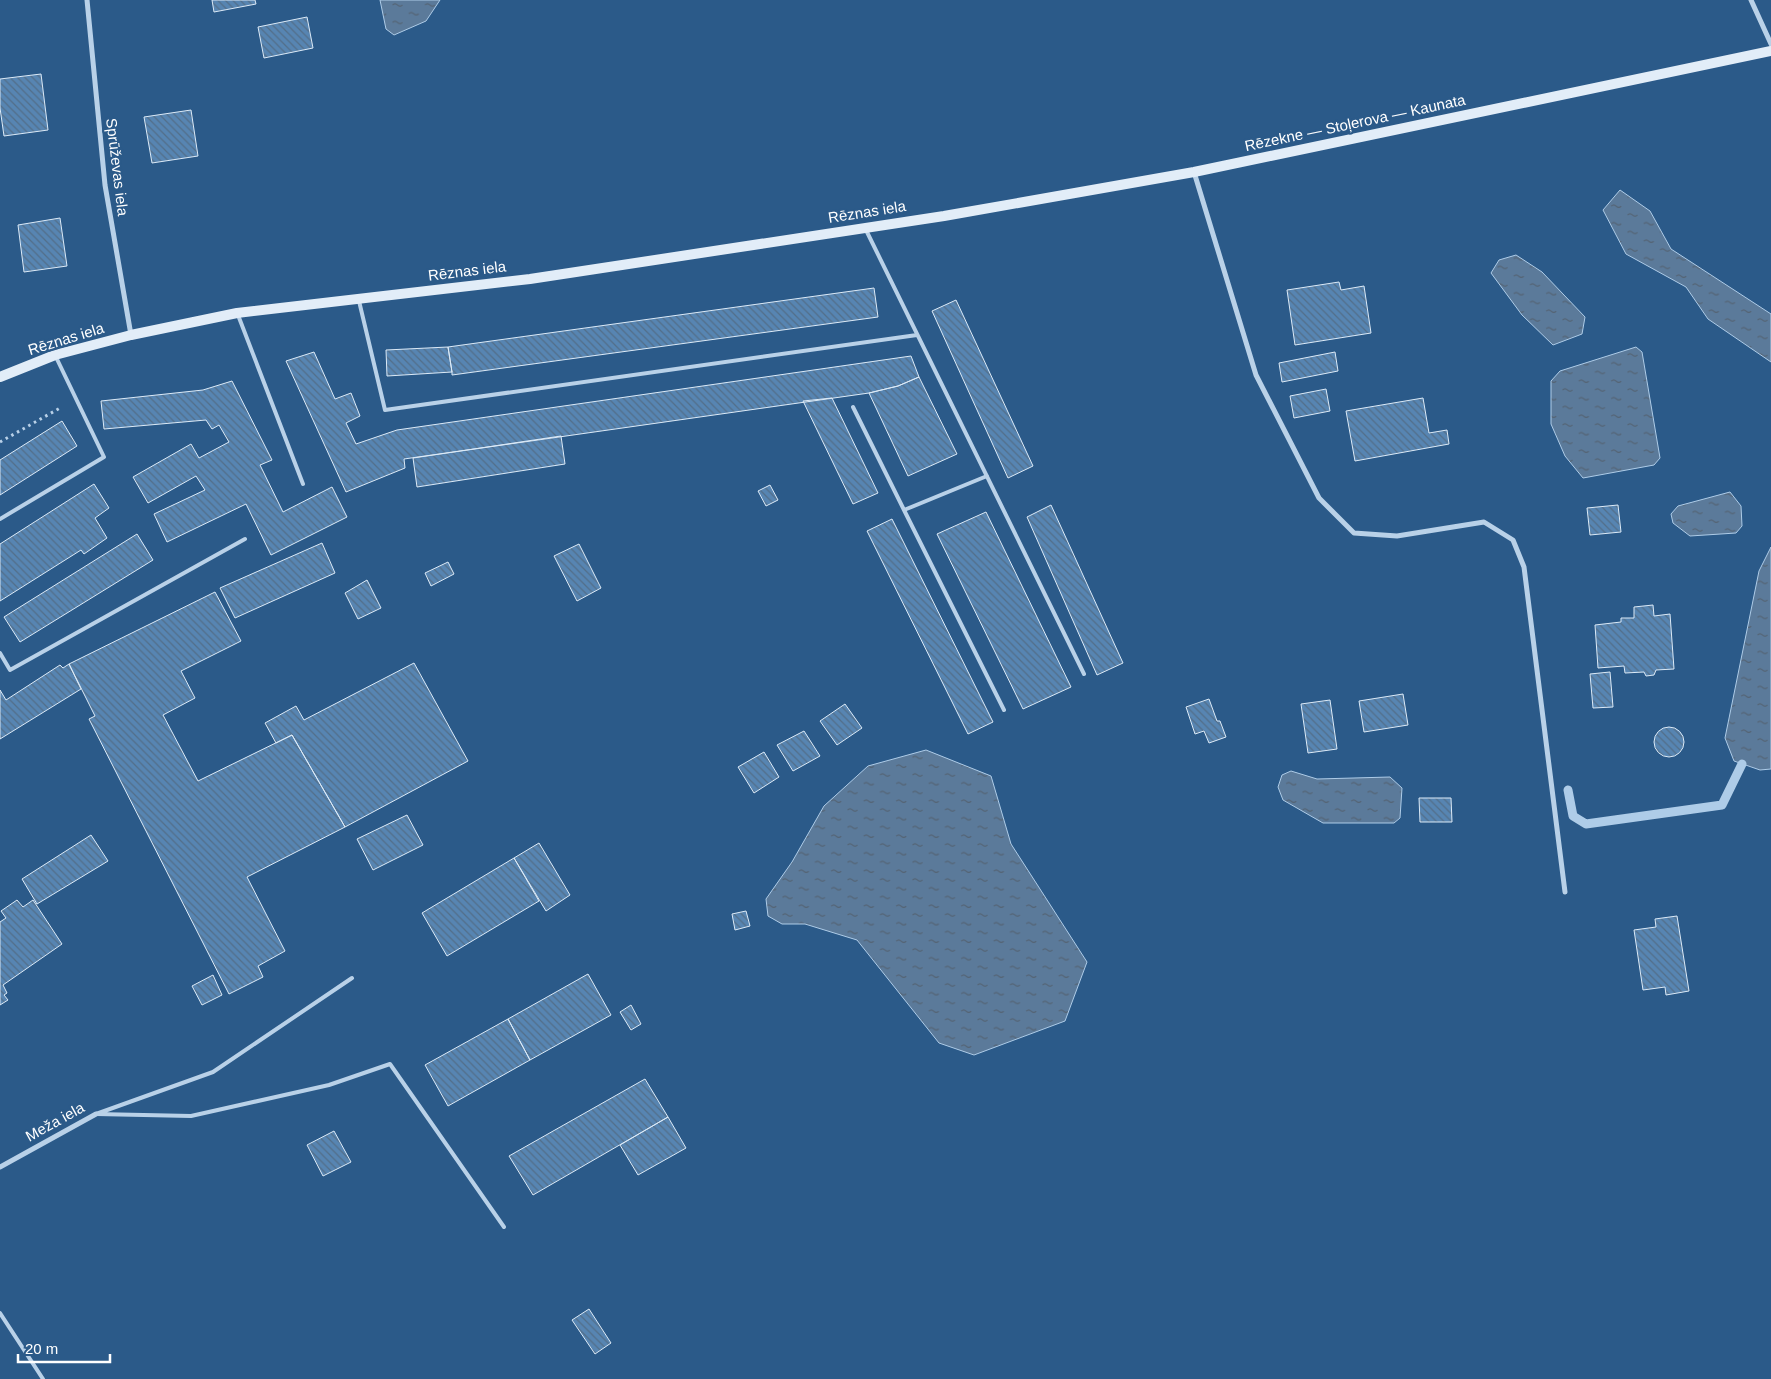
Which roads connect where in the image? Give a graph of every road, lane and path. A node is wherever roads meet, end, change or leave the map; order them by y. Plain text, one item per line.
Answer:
1 (87, 0) edge
2 (1751, 0) edge
3 (1771, 44) edge
4 (1771, 51) edge
5 (1194, 172) junction
6 (944, 216) joint
7 (865, 228) junction
8 (358, 299) junction
9 (237, 313) junction
10 (917, 335) junction
11 (131, 336) junction
12 (55, 355) junction
13 (0, 378) edge
14 (76, 399) junction
15 (853, 407) dead end
16 (0, 442) edge
17 (986, 476) junction
18 (303, 484) dead end
19 (904, 510) junction
20 (0, 519) edge
21 (245, 539) dead end
22 (0, 653) edge
23 (1084, 674) dead end
24 (1004, 710) dead end
25 (1565, 892) dead end
26 (352, 978) dead end
27 (96, 1114) junction
28 (0, 1167) edge
29 (504, 1226) dead end
30 (0, 1313) edge
31 (43, 1379) edge

1 - 11 street, Sprūževas iela
2 - 3 street
4 - 5 main road, Rēzekne — Stoļerova — Kaunata
5 - 6 main road, Rēzekne — Stoļerova — Kaunata
5 - 25 street
6 - 7 main road, Rēznas iela
7 - 8 main road, Rēznas iela
7 - 10 lane
8 - 9 main road, Rēznas iela
8 - 10 lane
9 - 11 main road, Rēznas iela
9 - 18 lane
10 - 17 lane
11 - 12 main road, Rēznas iela
12 - 13 main road, Rēznas iela
12 - 14 lane
14 - 16 path
14 - 20 lane
15 - 19 lane
17 - 19 lane
17 - 23 lane
19 - 24 lane
21 - 22 lane
26 - 27 lane
27 - 28 street, Meža iela
27 - 29 lane
30 - 31 lane

